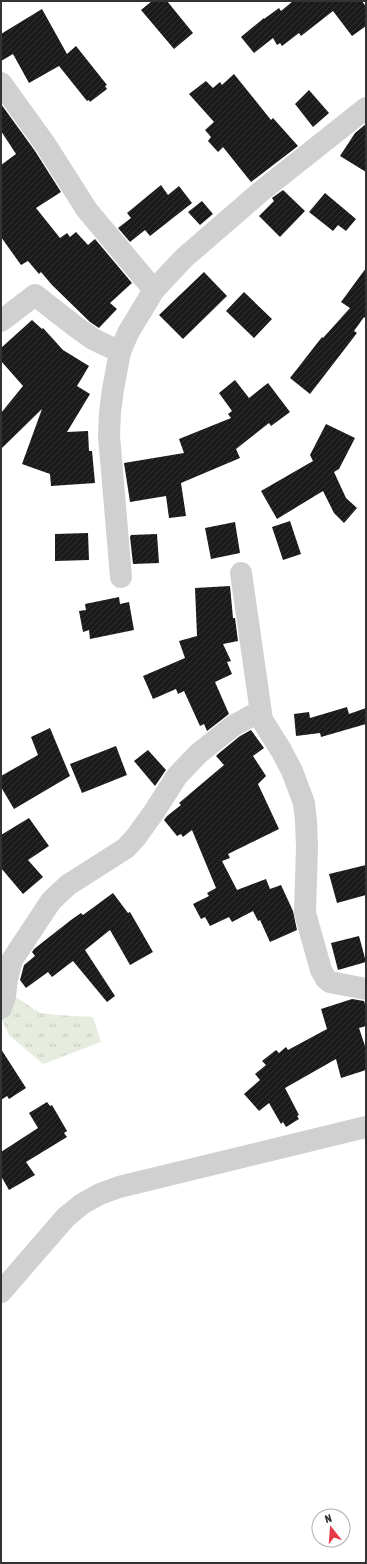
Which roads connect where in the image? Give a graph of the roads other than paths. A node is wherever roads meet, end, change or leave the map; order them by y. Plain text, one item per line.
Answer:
1 (1, 83) edge
2 (366, 108) edge
3 (154, 290) junction
4 (1, 322) edge
5 (120, 352) junction
6 (241, 574) dead end
7 (121, 577) dead end
8 (260, 711) junction
9 (366, 989) edge
10 (1, 1008) edge
11 (366, 1127) edge
12 (1, 1292) edge

1 - 3 street
2 - 3 street
3 - 5 street
4 - 5 street
5 - 7 street
6 - 8 street
8 - 9 street
8 - 10 street
11 - 12 street

